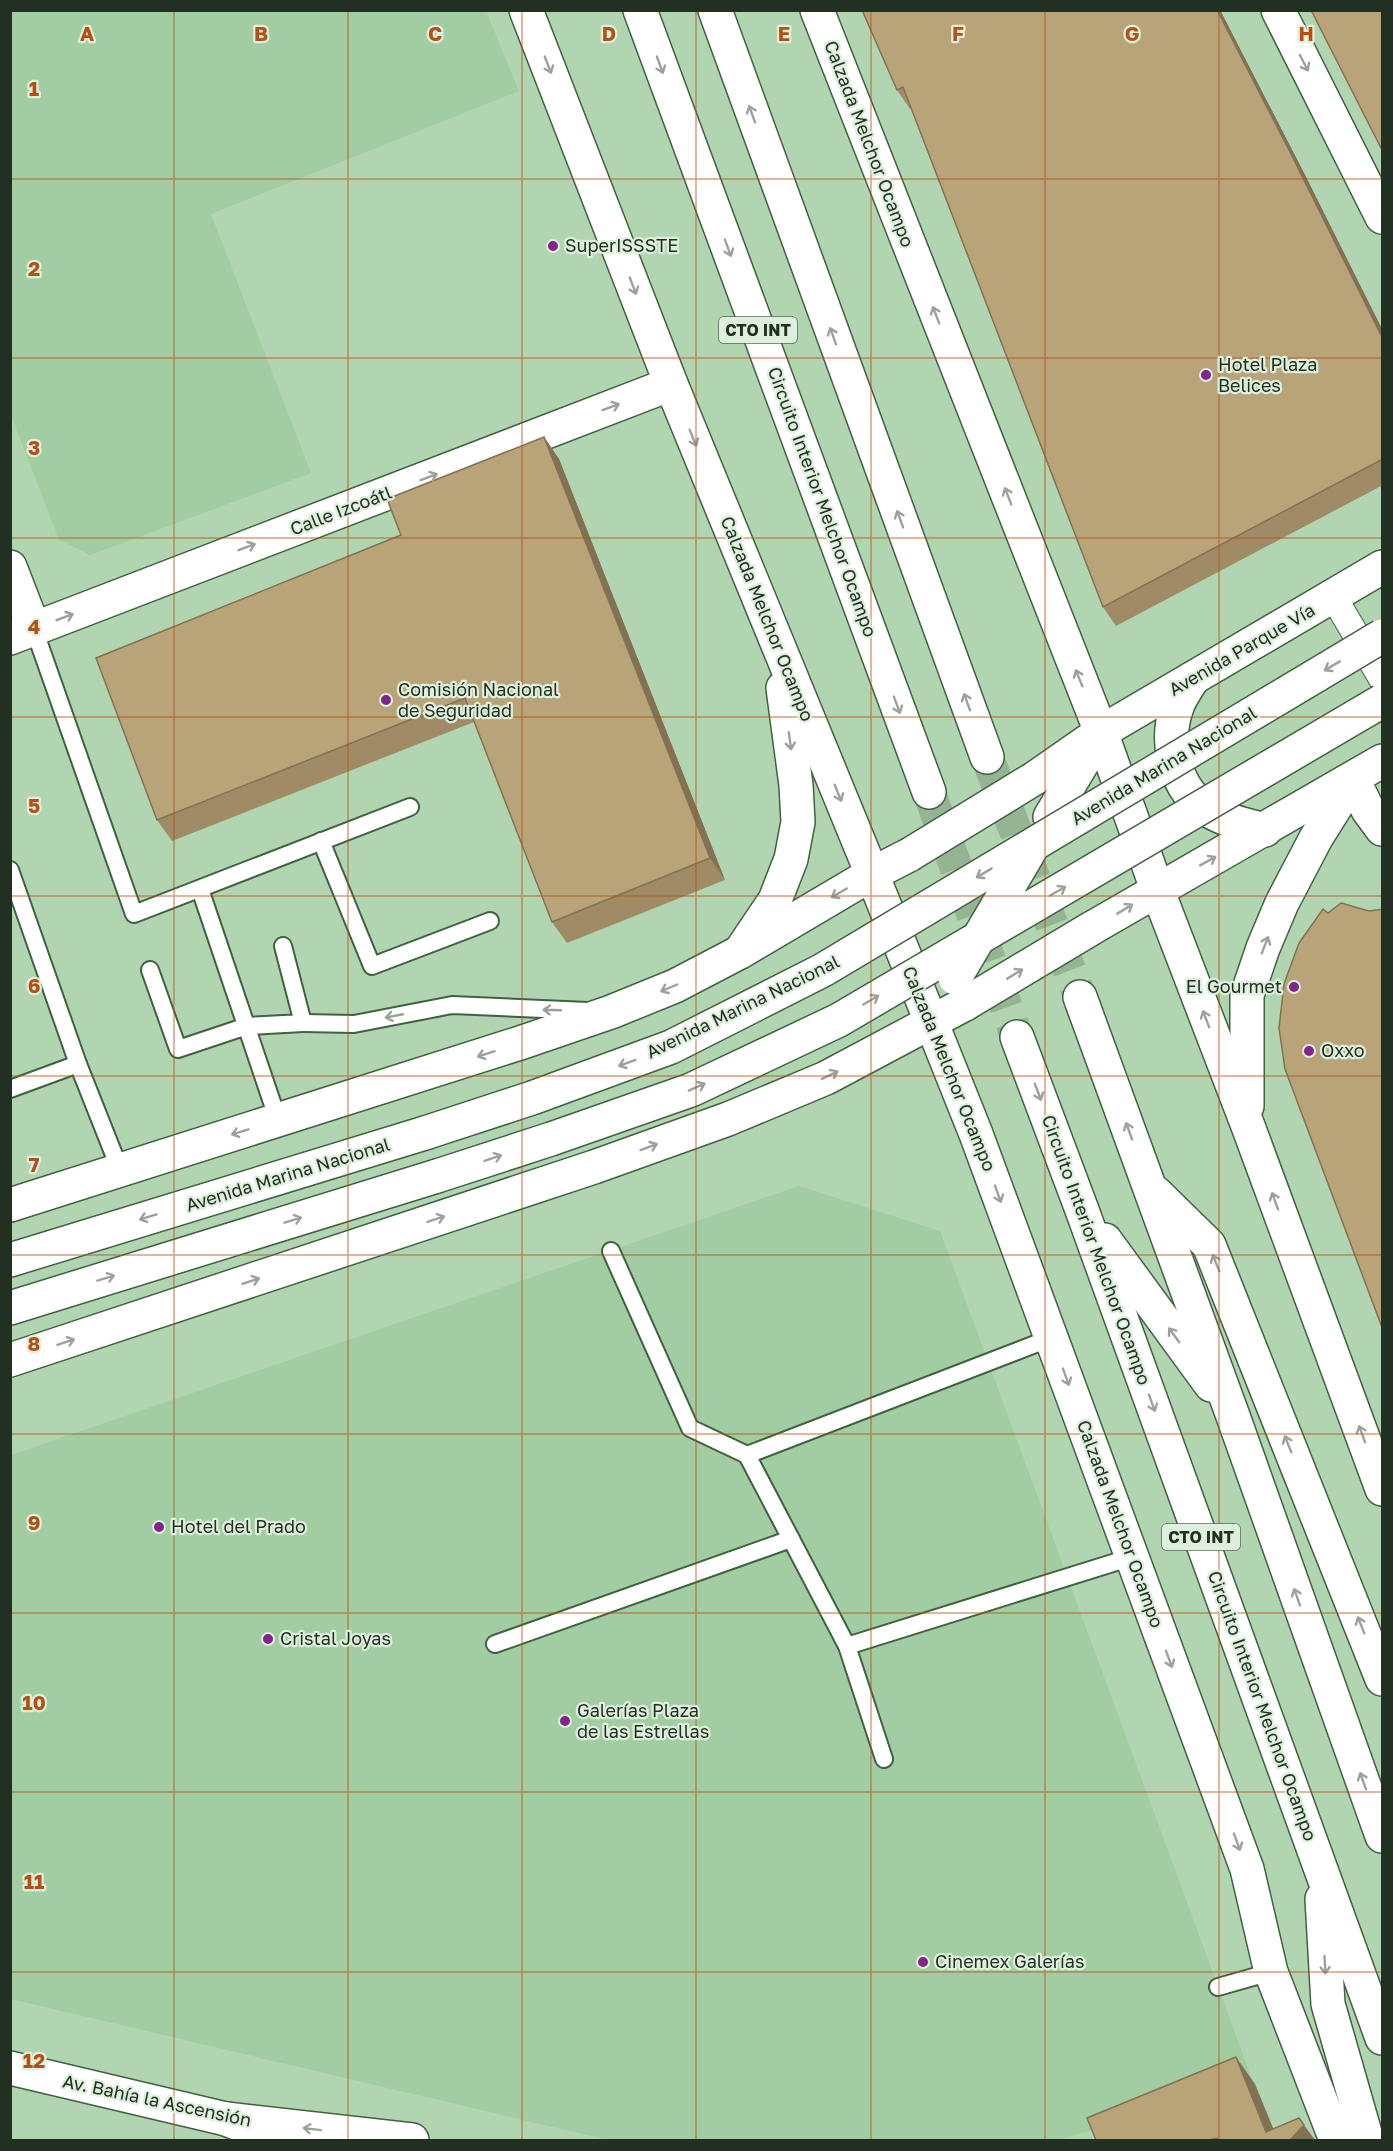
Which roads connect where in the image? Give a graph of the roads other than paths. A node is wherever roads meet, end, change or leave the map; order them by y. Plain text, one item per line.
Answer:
1 (526, 10) edge
2 (640, 10) edge
3 (715, 10) edge
4 (817, 10) edge
5 (1278, 10) edge
6 (1383, 217) edge
7 (671, 384) junction
8 (10, 567) edge
9 (1383, 567) edge
10 (1333, 596) junction
11 (22, 633) edge
12 (1383, 636) edge
13 (776, 642) junction
14 (1193, 678) junction
15 (1383, 679) edge
16 (1383, 701) edge
17 (1101, 732) junction
18 (987, 757) tunnel mouth
19 (1383, 761) edge
20 (1353, 779) junction
21 (929, 792) tunnel mouth
22 (410, 807) dead end
23 (1383, 829) edge
24 (1266, 830) junction
25 (321, 842) junction
26 (10, 870) edge
27 (872, 874) junction
28 (1157, 889) junction
29 (200, 890) junction
30 (490, 921) dead end
31 (283, 946) dead end
32 (740, 952) junction
33 (150, 970) dead end
34 (960, 991) junction
35 (1080, 997) tunnel mouth
36 (611, 1012) junction
37 (303, 1023) junction
38 (930, 1023) junction
39 (247, 1026) junction
40 (1017, 1038) tunnel mouth
41 (78, 1064) junction
42 (10, 1089) edge
43 (278, 1120) junction
44 (1248, 1126) junction
45 (120, 1170) junction
46 (1149, 1186) junction
47 (10, 1205) edge
48 (1082, 1210) junction
49 (611, 1251) dead end
50 (10, 1260) edge
51 (10, 1308) edge
52 (1051, 1338) junction
53 (10, 1360) edge
54 (1233, 1416) junction
55 (747, 1455) junction
56 (1383, 1489) edge
57 (791, 1539) junction
58 (1132, 1557) junction
59 (495, 1644) dead end
60 (847, 1647) junction
61 (1383, 1679) edge
62 (884, 1759) dead end
63 (1383, 1836) edge
64 (1320, 1864) junction
65 (1271, 1972) junction
66 (1218, 1987) dead end
67 (1383, 2038) edge
68 (10, 2068) edge
69 (226, 2119) junction
70 (279, 2140) edge
71 (412, 2140) edge
72 (1336, 2140) edge
73 (1366, 2140) edge

1 -> 7 main road, Calzada Melchor Ocampo
2 -> 21 main road, Circuito Interior Melchor Ocampo / CTO INT
18 -> 3 main road
17 -> 4 main road, Calzada Melchor Ocampo
5 -> 6 main road
11 -> 7 main road, Calle Izcoátl
7 -> 13 main road, Calzada Melchor Ocampo
8 - 11 main road
9 - 10 main road, Avenida Parque Vía
10 - 14 main road, Avenida Parque Vía
10 - 15 street
11 - 29 lane
12 -> 50 main road, Avenida Marina Nacional, bridge
13 -> 27 main road, Calzada Melchor Ocampo
13 -> 32 main road
14 - 17 main road, Avenida Parque Vía
14 - 24 main road
51 -> 16 main road, bridge
17 - 27 main road, bridge
17 - 28 main road, Calzada Melchor Ocampo
17 - 34 main road, bridge
19 - 20 main road
20 - 23 main road
20 - 24 main road
44 -> 20 main road
22 - 25 lane
28 -> 24 main road
25 - 29 lane
25 - 30 lane
26 - 41 lane
27 -> 32 main road
27 - 38 main road, Calzada Melchor Ocampo
34 -> 28 main road, bridge
44 -> 28 main road, Calzada Melchor Ocampo
29 - 39 lane
31 - 37 lane
32 -> 36 main road
33 - 39 lane
34 - 38 main road
46 -> 35 main road
36 -> 37 lane
36 -> 43 main road
37 - 39 lane
38 -> 52 main road, Calzada Melchor Ocampo
53 -> 38 main road
39 - 43 lane
40 -> 48 main road, Circuito Interior Melchor Ocampo / CTO INT
41 - 42 lane
41 - 45 lane
43 -> 45 main road
56 -> 44 main road, Calzada Melchor Ocampo
45 - 47 main road
46 - 54 main road
61 -> 46 main road
54 -> 48 main road
48 -> 64 main road, Circuito Interior Melchor Ocampo / CTO INT
49 - 55 lane
52 - 55 lane
52 -> 58 main road, Calzada Melchor Ocampo
63 -> 54 main road
55 - 57 lane
57 - 59 lane
57 - 60 lane
58 - 60 lane
58 -> 65 main road, Calzada Melchor Ocampo
60 - 62 lane
64 - 67 main road, Circuito Interior Melchor Ocampo / CTO INT
64 -> 73 main road
65 - 66 lane
65 - 72 main road, Calzada Melchor Ocampo
68 - 69 main road, Av. Bahía la Ascensión
69 - 70 main road
71 -> 69 main road, Av. Bahía la Ascensión

